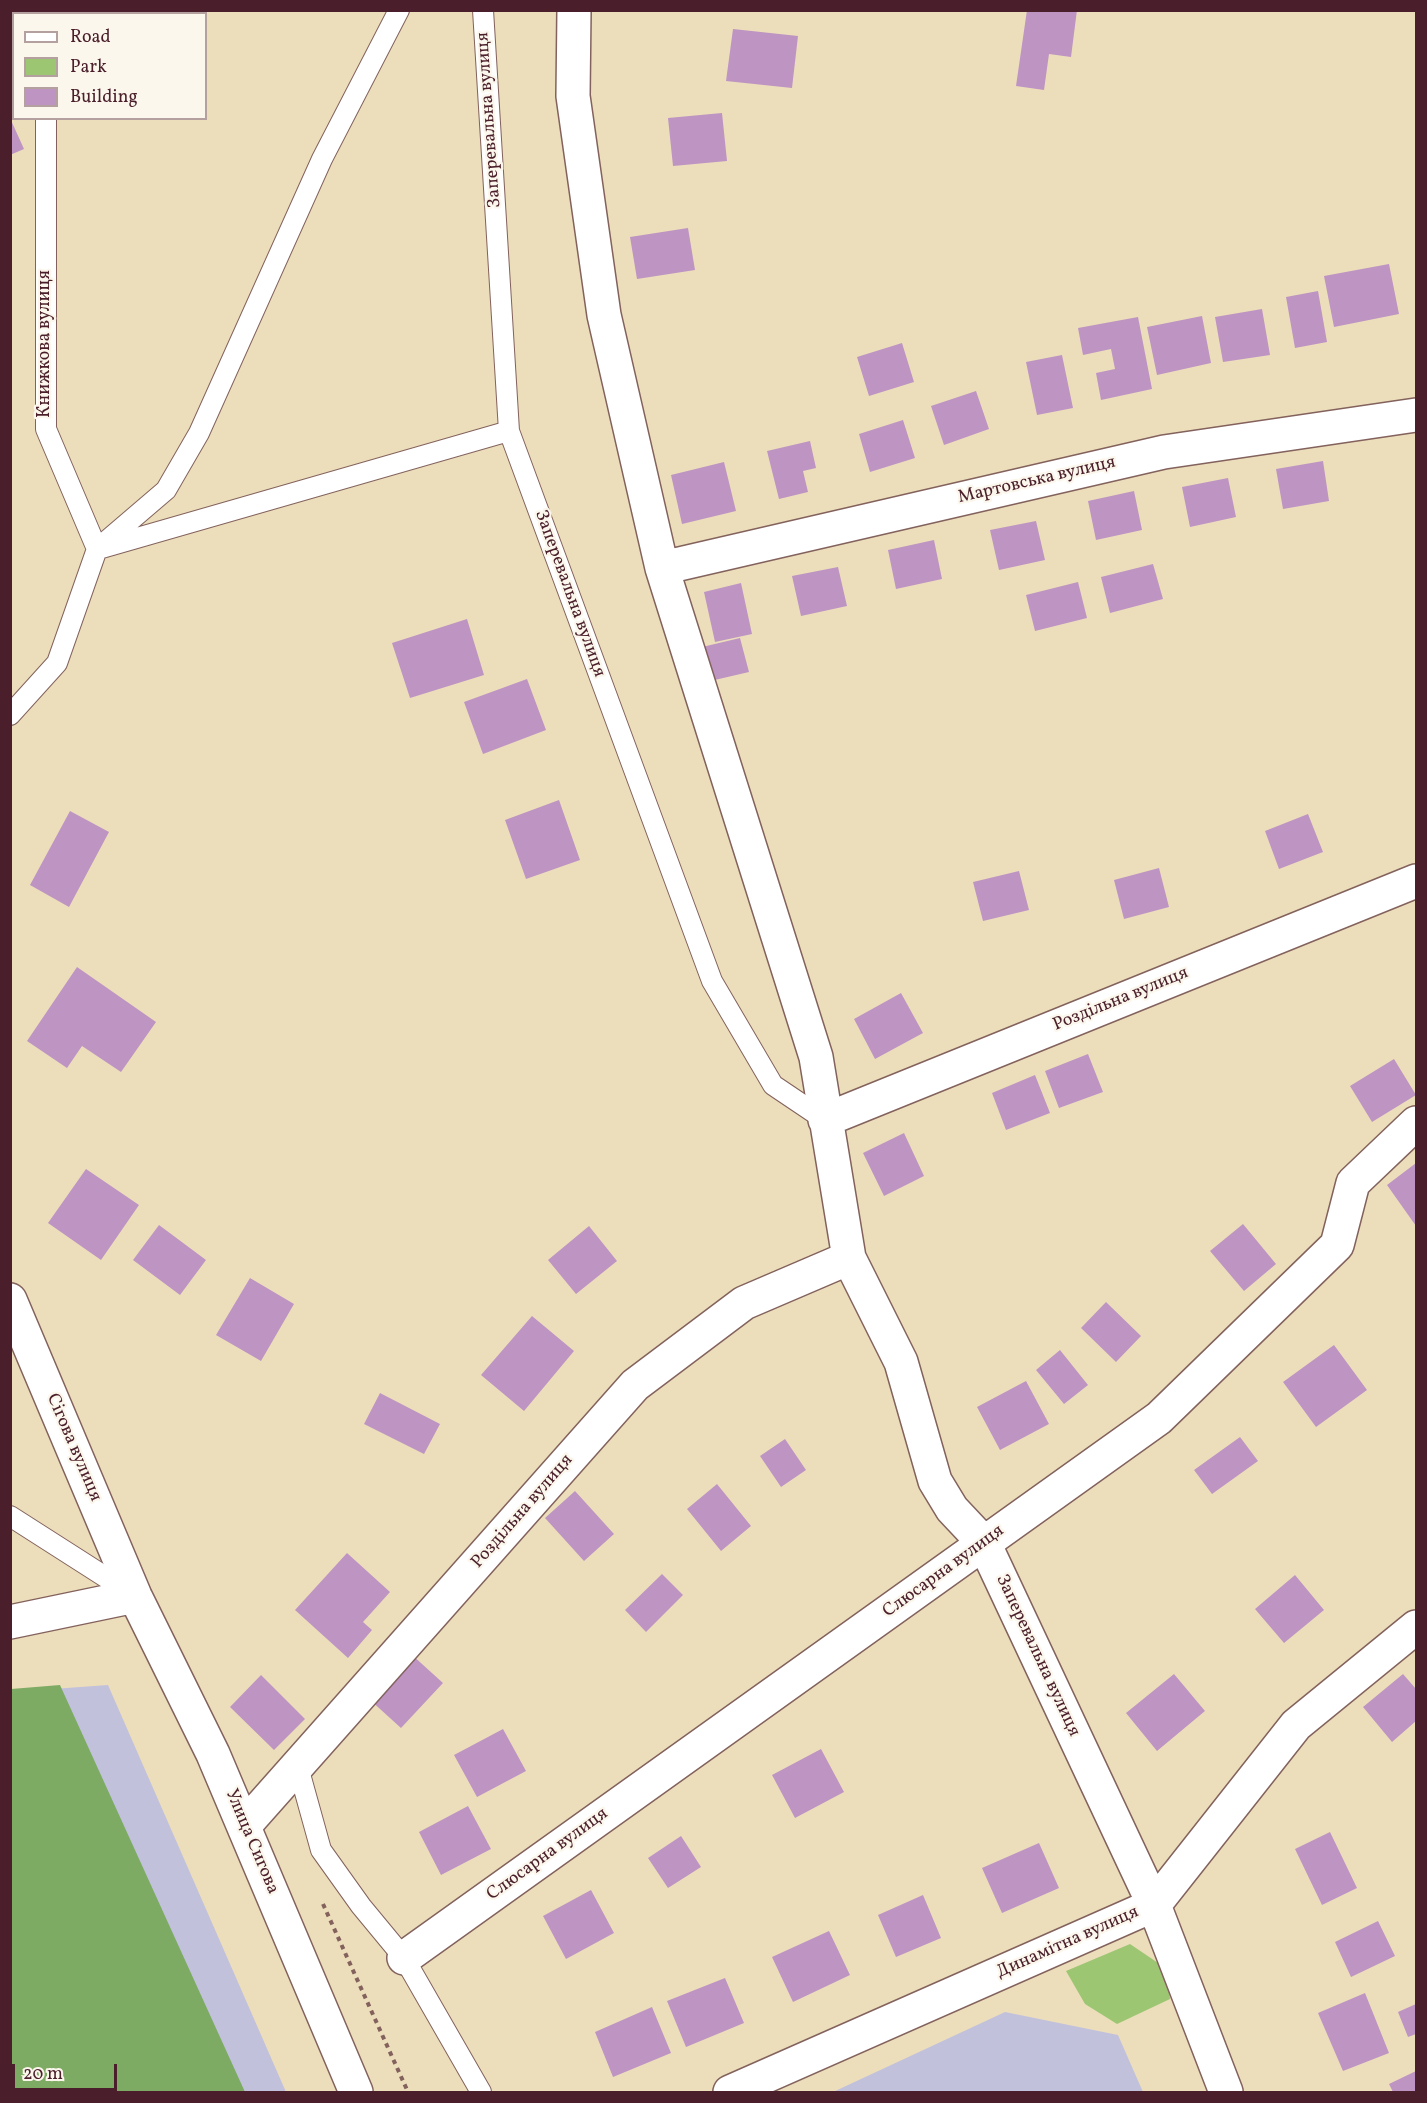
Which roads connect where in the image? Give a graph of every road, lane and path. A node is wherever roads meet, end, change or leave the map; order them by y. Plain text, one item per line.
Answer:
1 (399, 10) edge
2 (483, 10) edge
3 (574, 10) edge
4 (46, 120) edge
5 (1416, 415) edge
6 (509, 431) junction
7 (97, 549) junction
8 (662, 568) junction
9 (10, 715) edge
10 (1416, 881) edge
11 (825, 1120) junction
12 (1416, 1123) edge
13 (849, 1258) junction
14 (10, 1300) edge
15 (10, 1516) edge
16 (984, 1543) junction
17 (135, 1596) junction
18 (10, 1622) edge
19 (1416, 1628) edge
20 (298, 1767) junction
21 (244, 1826) junction
22 (319, 1895) dead end
23 (1154, 1905) junction
24 (404, 1958) junction
25 (356, 2092) edge
26 (408, 2092) edge
27 (481, 2092) edge
28 (730, 2092) edge
29 (1226, 2092) edge

1 - 7 lane
2 - 6 lane, Заперевальна вулиця
3 - 8 street, Заперевальна вулиця
4 - 7 lane, Книжкова вулиця
5 - 8 street, Мартовська вулиця
6 - 7 lane
6 - 11 lane, Заперевальна вулиця
7 - 9 lane
8 - 11 street, Заперевальна вулиця
10 - 11 street, Роздільна вулиця
11 - 13 street, Заперевальна вулиця
12 - 16 street, Слюсарна вулиця
13 - 16 street, Заперевальна вулиця
13 - 20 street, Роздільна вулиця
14 - 17 street, Сігова вулиця
15 - 17 lane
16 - 23 street, Заперевальна вулиця
16 - 24 street, Слюсарна вулиця
17 - 18 street
17 - 21 street, Улица Сигова
19 - 23 street, Динамітна вулиця
20 - 21 street, Роздільна вулиця
20 - 24 lane
21 - 25 street, Улица Сигова
22 - 26 path
23 - 28 street, Динамітна вулиця
23 - 29 street, Заперевальна вулиця
24 - 27 lane

